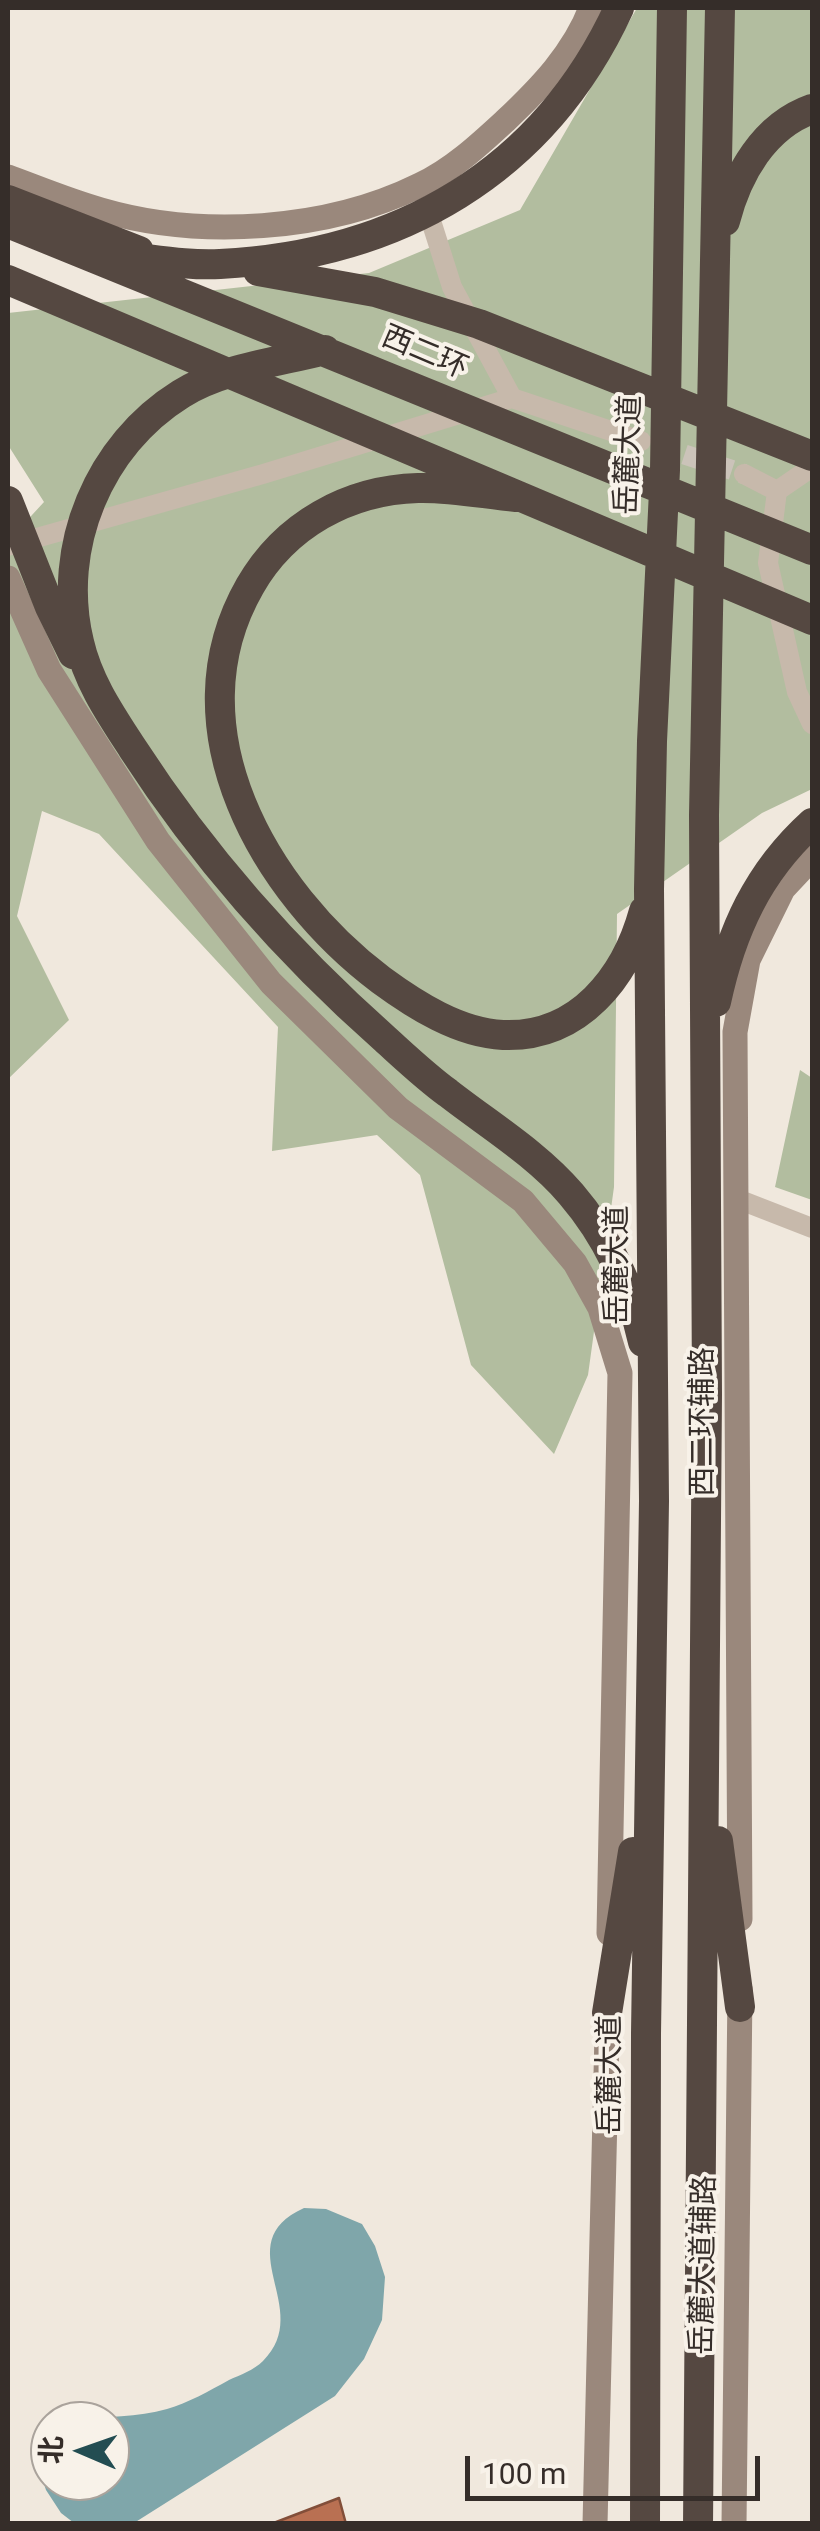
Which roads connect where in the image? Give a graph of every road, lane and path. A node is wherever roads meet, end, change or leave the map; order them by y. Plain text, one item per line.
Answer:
1 (591, 8) edge
2 (620, 8) edge
3 (672, 8) edge
4 (720, 8) edge
5 (812, 109) edge
6 (8, 177) edge
7 (420, 185) junction
8 (8, 200) edge
9 (8, 224) edge
10 (81, 252) junction
11 (715, 258) junction
12 (175, 261) junction
13 (215, 265) junction
14 (8, 280) edge
15 (325, 350) junction
16 (512, 398) junction
17 (642, 441) tunnel mouth
18 (812, 456) edge
19 (812, 468) edge
20 (744, 474) tunnel mouth
21 (777, 491) junction
22 (516, 497) junction
23 (8, 501) edge
24 (8, 546) edge
25 (812, 550) edge
26 (8, 578) edge
27 (812, 620) edge
28 (96, 691) junction
29 (812, 724) edge
30 (812, 824) edge
31 (812, 858) edge
32 (649, 889) junction
33 (704, 1064) junction
34 (735, 1198) junction
35 (812, 1228) edge
36 (654, 1390) junction
37 (705, 1744) junction
38 (650, 1746) junction
39 (740, 2007) junction
40 (608, 2012) junction
41 (596, 2524) edge
42 (646, 2524) edge
43 (698, 2524) edge
44 (734, 2524) edge

1 - 7 street
2 - 13 highway
3 - 32 highway, 岳麓大道
4 - 11 highway
5 - 11 highway
6 - 7 street
7 - 16 street
8 - 12 highway
9 - 10 highway, 西二环
10 - 12 highway
10 - 15 highway, 西二环
11 - 33 highway
12 - 13 highway
13 - 18 highway
14 - 22 highway
15 - 25 highway, 西二环
15 - 28 highway
16 - 17 street
16 - 24 street
19 - 21 street
20 - 21 street
21 - 29 street
22 - 27 highway
22 - 32 highway
23 - 28 highway
26 - 40 street
28 - 36 highway
30 - 33 highway
31 - 34 street, 西二环辅路
32 - 36 highway, 岳麓大道
33 - 37 highway
34 - 35 street
34 - 39 street, 西二环辅路
36 - 38 highway, 岳麓大道
37 - 39 highway
37 - 43 highway
38 - 40 highway
38 - 42 highway, 岳麓大道
39 - 44 street, 岳麓大道辅路
40 - 41 street

